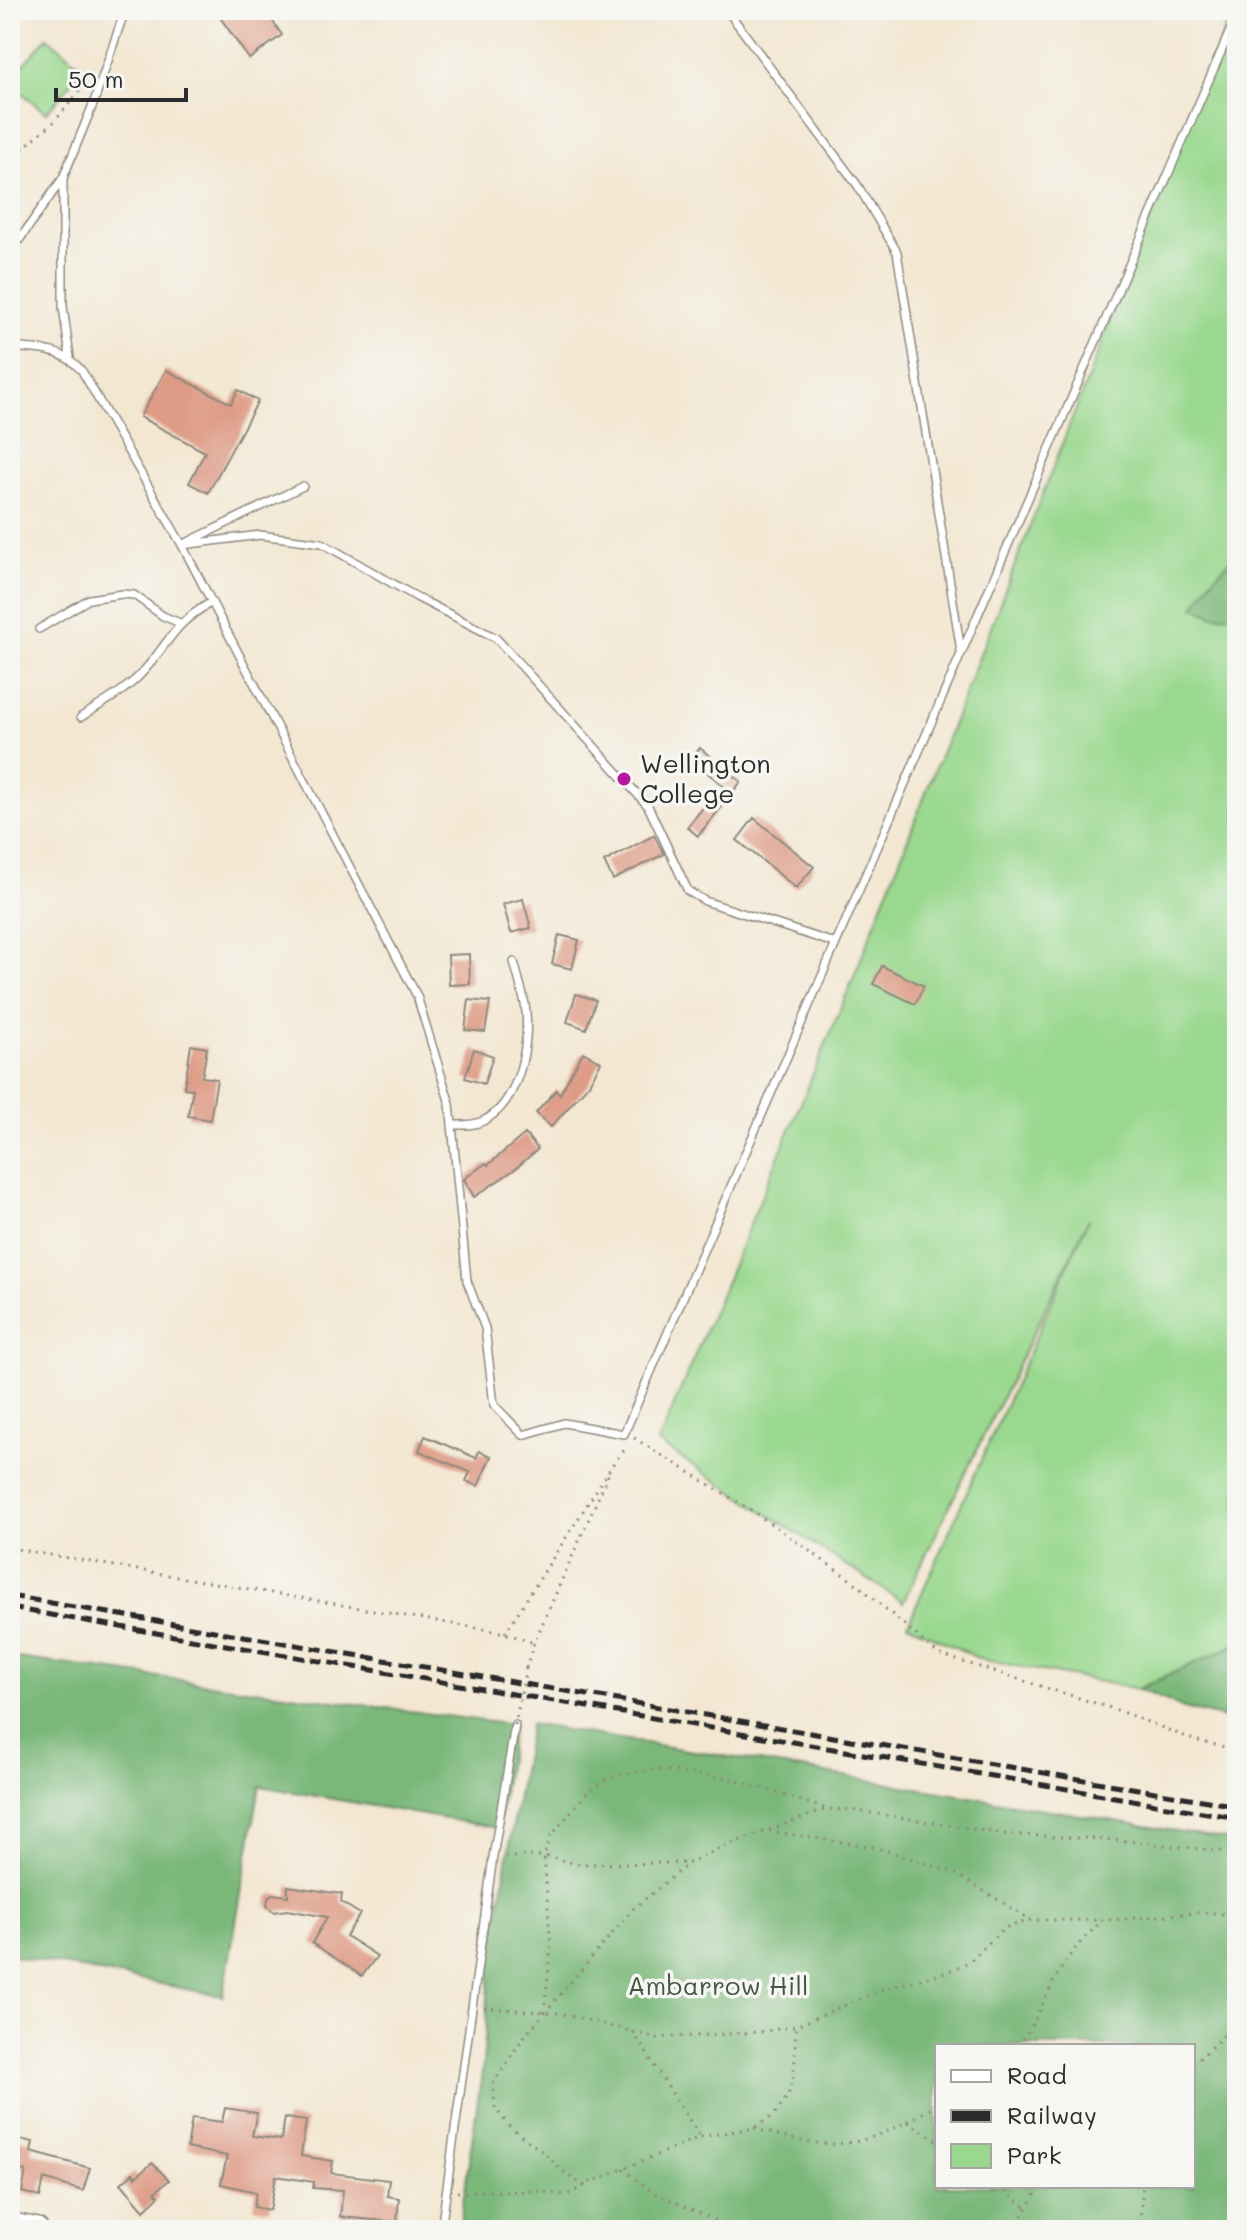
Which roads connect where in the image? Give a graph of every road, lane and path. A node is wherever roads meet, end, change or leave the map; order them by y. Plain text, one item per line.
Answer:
1 (125, 10) edge
2 (727, 10) edge
3 (1237, 15) edge
4 (111, 52) junction
5 (10, 159) edge
6 (63, 178) junction
7 (10, 253) edge
8 (10, 347) edge
9 (70, 357) junction
10 (303, 486) dead end
11 (182, 545) junction
12 (212, 602) junction
13 (180, 623) junction
14 (39, 629) dead end
15 (962, 653) junction
16 (81, 717) dead end
17 (834, 943) junction
18 (514, 962) dead end
19 (452, 1125) junction
20 (624, 1434) junction
21 (615, 1461) junction
22 (10, 1548) edge
23 (505, 1633) junction
24 (534, 1643) junction
25 (515, 1725) joint
26 (1237, 1750) edge
27 (827, 1809) junction
28 (768, 1831) junction
29 (1237, 1853) edge
30 (544, 1856) junction
31 (493, 1857) junction
32 (689, 1863) junction
33 (1237, 1916) edge
34 (1031, 1920) junction
35 (1103, 1920) junction
36 (473, 2007) junction
37 (544, 2012) junction
38 (1237, 2023) edge
39 (796, 2026) junction
40 (633, 2032) junction
41 (1020, 2044) edge
42 (1195, 2062) edge
43 (935, 2106) edge
44 (908, 2122) junction
45 (754, 2128) junction
46 (700, 2137) junction
47 (935, 2139) edge
48 (623, 2169) junction
49 (585, 2186) junction
50 (1001, 2188) edge
51 (1043, 2188) edge
52 (1143, 2188) edge
53 (447, 2192) junction
54 (1028, 2209) junction
55 (10, 2225) edge
56 (36, 2230) edge
57 (441, 2230) edge
58 (737, 2230) edge
59 (1014, 2230) edge
60 (1139, 2230) edge

1 - 4 lane
2 - 15 lane
3 - 15 lane
4 - 5 path
4 - 6 lane
6 - 7 lane
6 - 9 lane
8 - 9 lane
9 - 11 lane
10 - 11 lane
11 - 12 lane
11 - 17 lane
12 - 13 lane
12 - 19 lane
13 - 14 lane
13 - 16 lane
15 - 17 lane
17 - 20 lane
18 - 19 lane
19 - 20 lane
20 - 21 path
21 - 23 path
21 - 24 path
21 - 26 path
22 - 23 path
23 - 24 path
24 - 25 path, bridge
25 - 31 lane
27 - 28 path
27 - 29 path
27 - 30 path
28 - 32 path
28 - 34 path
30 - 31 path
30 - 32 path
30 - 37 path
31 - 36 lane
32 - 37 path
33 - 35 path
34 - 35 path
34 - 39 path
35 - 41 path
36 - 37 path
36 - 53 lane
37 - 40 path
37 - 49 path
38 - 42 path
39 - 40 path
39 - 45 path
40 - 46 path
43 - 44 path
44 - 45 path
44 - 47 path
45 - 46 path
46 - 48 path
48 - 49 path
48 - 58 path
49 - 53 path
50 - 54 path
51 - 54 path
52 - 60 path
53 - 57 lane
54 - 59 path
55 - 56 main road

